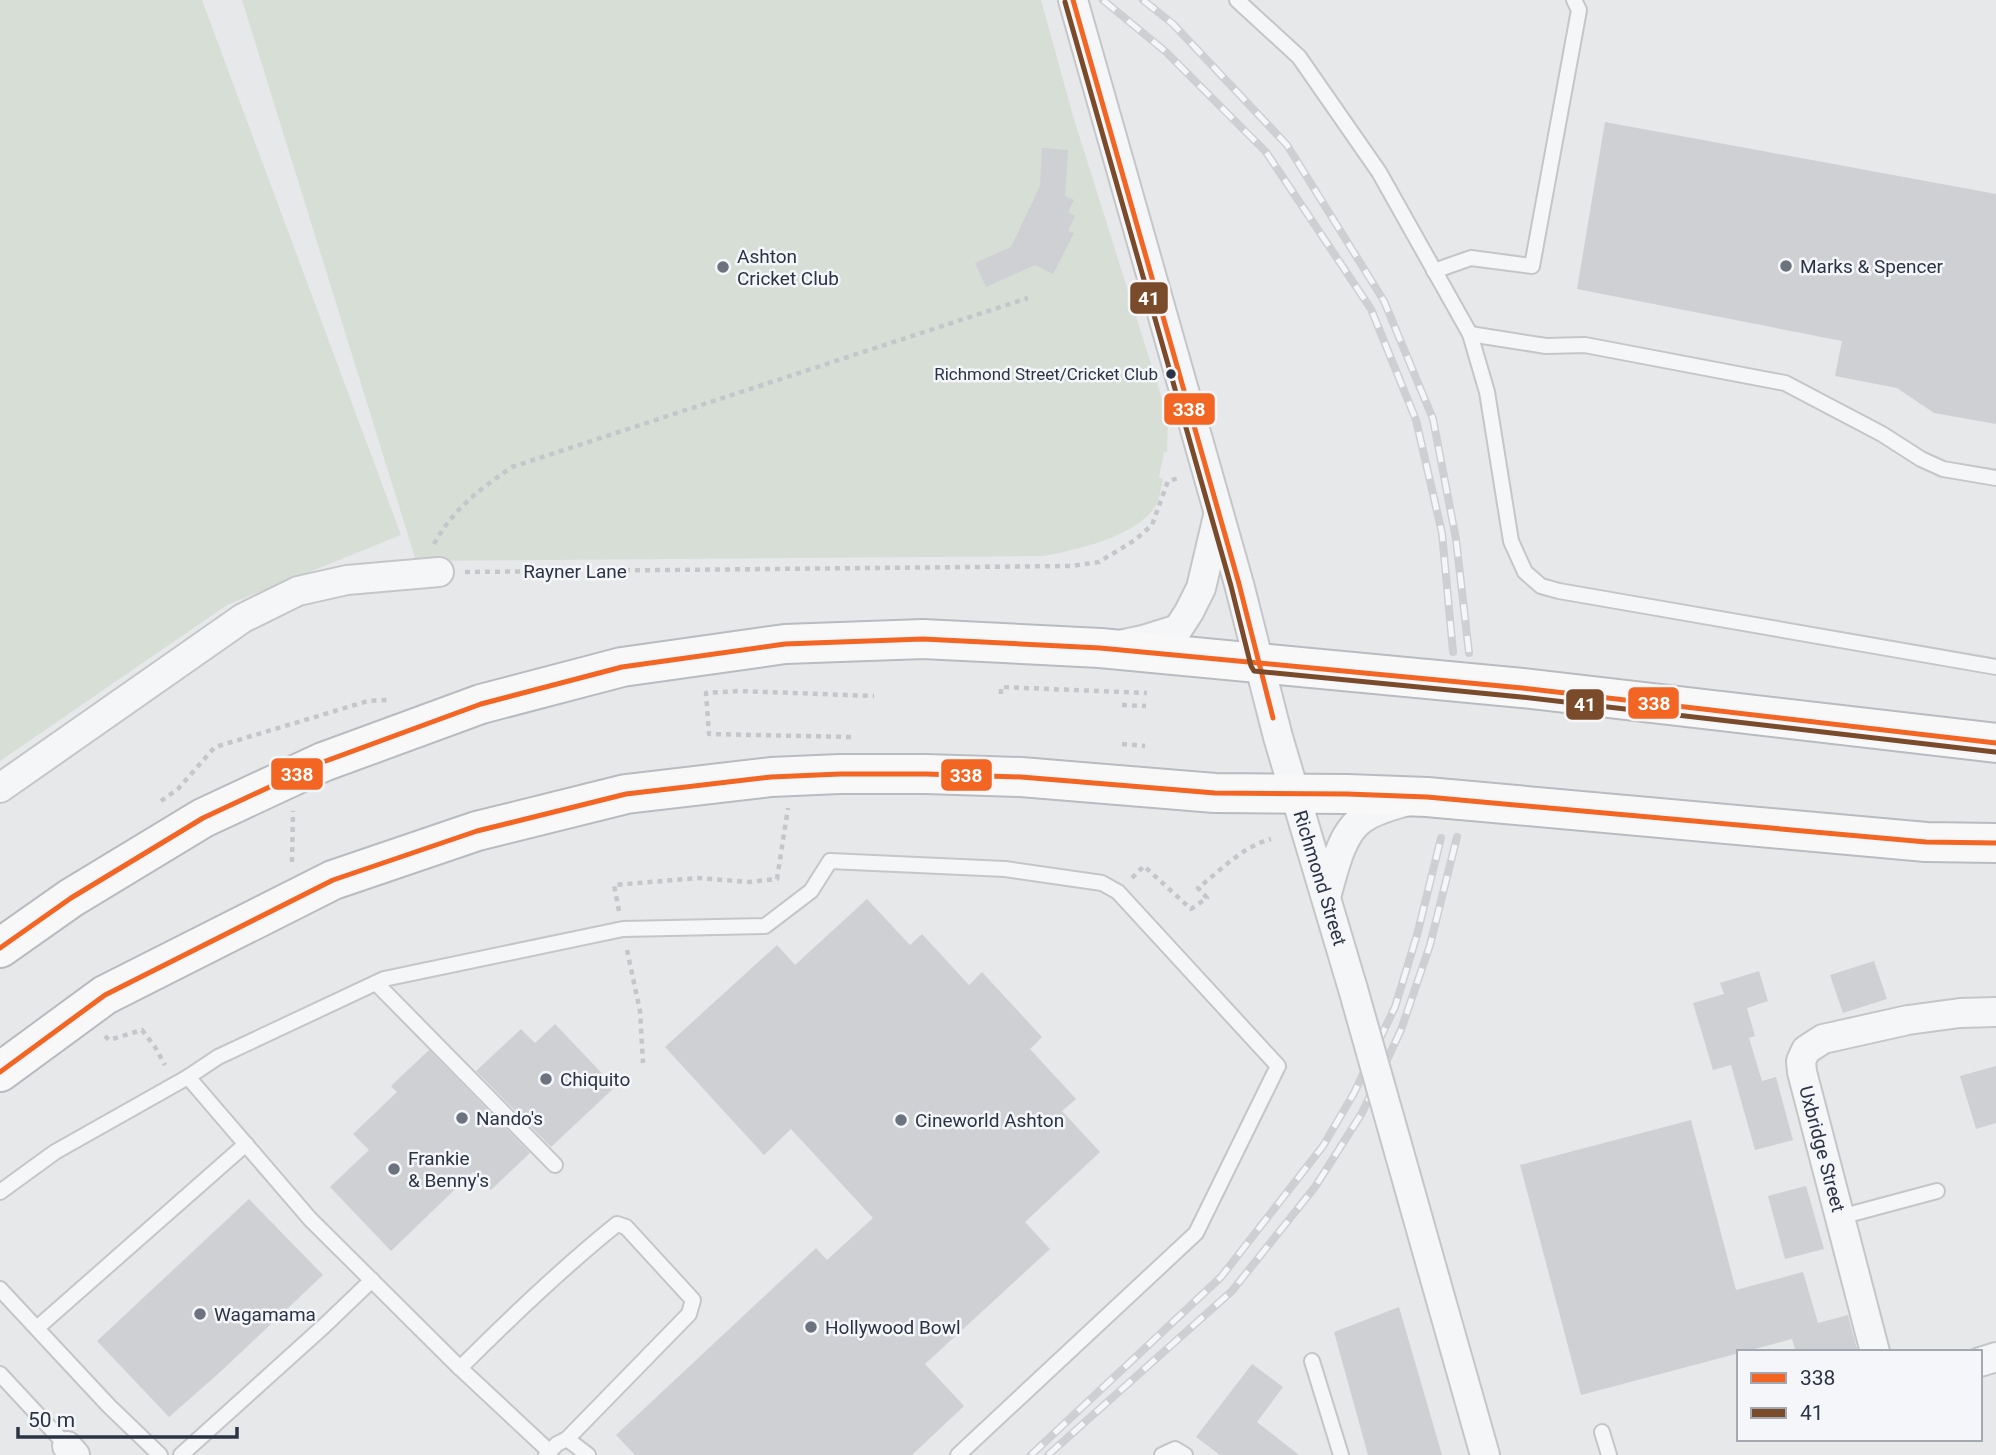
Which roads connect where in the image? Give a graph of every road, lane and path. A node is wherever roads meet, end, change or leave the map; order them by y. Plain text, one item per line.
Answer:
1 (1073, 0) edge
2 (1237, 0) edge
3 (1574, 0) edge
4 (1434, 271) junction
5 (1028, 298) dead end
6 (1470, 334) junction
7 (1996, 478) edge
8 (1168, 481) dead end
9 (1219, 514) junction
10 (429, 572) junction
11 (1100, 648) junction
12 (1259, 664) junction
13 (1996, 667) edge
14 (1147, 693) dead end
15 (1001, 694) dead end
16 (874, 696) dead end
17 (1122, 705) dead end
18 (1146, 706) dead end
19 (859, 738) dead end
20 (1996, 743) edge
21 (1122, 744) dead end
22 (1145, 746) dead end
23 (294, 775) junction
24 (0, 788) edge
25 (1295, 793) junction
26 (1427, 797) junction
27 (1271, 839) dead end
28 (1996, 843) edge
29 (1118, 892) junction
30 (1326, 897) junction
31 (291, 901) junction
32 (0, 947) edge
33 (376, 983) junction
34 (1996, 1012) edge
35 (0, 1072) edge
36 (188, 1077) junction
37 (246, 1144) junction
38 (555, 1165) dead end
39 (1937, 1191) dead end
40 (0, 1192) edge
41 (1840, 1217) junction
42 (372, 1280) junction
43 (0, 1289) edge
44 (37, 1328) junction
45 (1874, 1350) edge
46 (1312, 1361) dead end
47 (460, 1368) junction
48 (0, 1374) edge
49 (7, 1391) edge
50 (1602, 1432) dead end
51 (567, 1438) junction
52 (66, 1452) edge
53 (548, 1454) edge
54 (160, 1455) edge
55 (181, 1455) edge
56 (588, 1455) edge
57 (958, 1455) edge
58 (1163, 1455) edge
59 (1185, 1455) edge
60 (1341, 1455) edge
61 (1485, 1455) edge
62 (1609, 1455) edge

1 - 9 street, Richmond Street
2 - 4 lane
3 - 4 lane
4 - 6 lane
5 - 10 path
6 - 7 lane
6 - 13 lane
8 - 10 path, Rayner Lane
9 - 11 street
9 - 12 street, Richmond Street
10 - 24 street
11 - 12 highway
11 - 23 highway
12 - 20 highway
12 - 25 street, Richmond Street
14 - 15 path
16 - 19 path
17 - 18 path
21 - 22 path
23 - 31 path
23 - 32 highway
25 - 26 highway
25 - 30 street, Richmond Street
25 - 31 highway
26 - 28 highway
26 - 30 street
27 - 29 path
29 - 33 lane
29 - 57 lane
30 - 61 street, Richmond Street, bridge
31 - 35 highway
33 - 36 lane
33 - 38 lane
34 - 41 street, Uxbridge Street
36 - 37 lane
36 - 40 lane
37 - 42 lane
37 - 44 lane
39 - 41 lane
41 - 45 street, Uxbridge Street
42 - 47 lane
42 - 55 lane
43 - 44 lane
44 - 54 lane
46 - 60 lane
47 - 51 lane
47 - 53 lane
48 - 49 lane
49 - 52 lane
50 - 62 lane
51 - 53 lane
51 - 56 lane
58 - 59 lane

